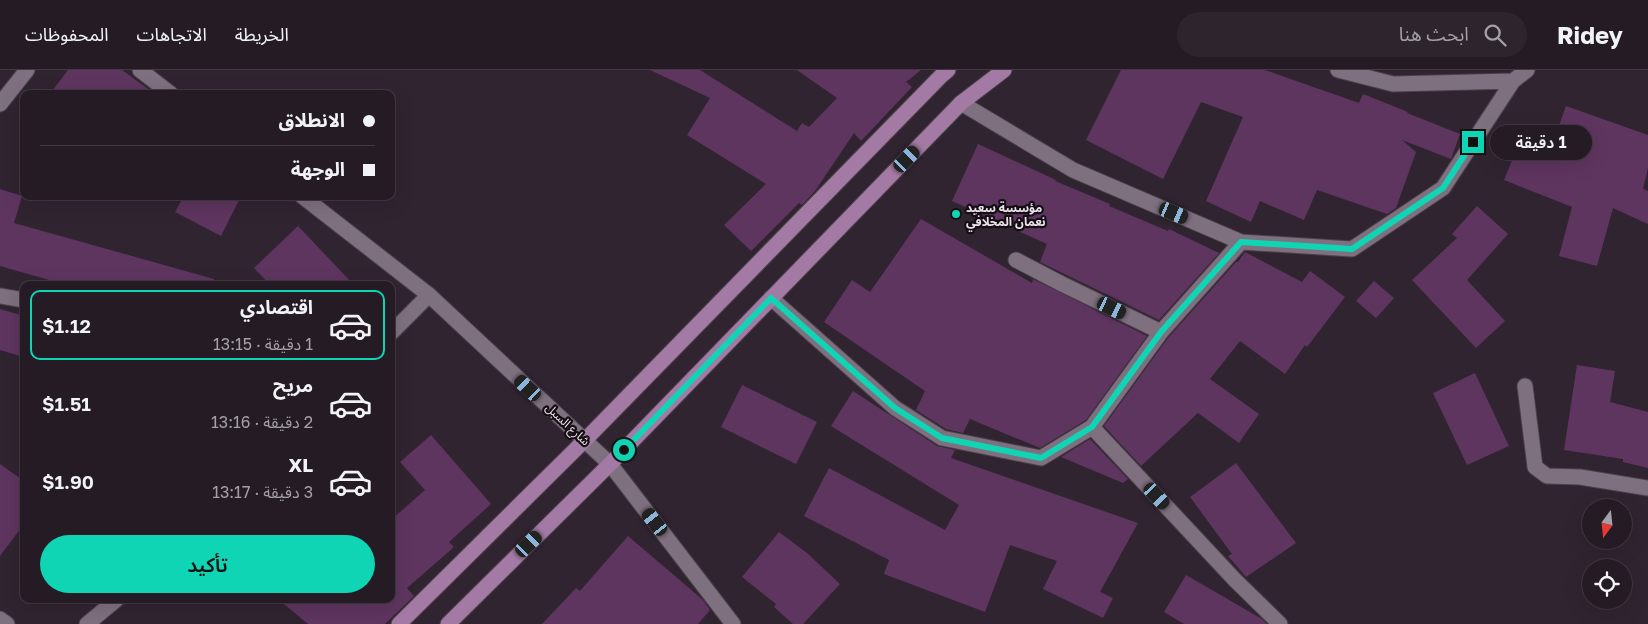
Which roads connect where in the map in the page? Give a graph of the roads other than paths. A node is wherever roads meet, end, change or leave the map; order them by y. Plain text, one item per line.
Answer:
1 (27, 70) edge
2 (140, 70) edge
3 (948, 70) edge
4 (1004, 70) edge
5 (1338, 70) edge
6 (1527, 70) edge
7 (1513, 81) junction
8 (166, 90) edge
9 (961, 103) junction
10 (0, 104) edge
11 (307, 200) edge
12 (1241, 242) junction
13 (1016, 260) dead end
14 (429, 295) junction
15 (0, 296) edge
16 (771, 298) junction
17 (20, 299) edge
18 (395, 330) edge
19 (1161, 332) junction
20 (1525, 386) dead end
21 (1092, 427) junction
22 (585, 440) junction
23 (610, 464) junction
24 (1648, 488) edge
25 (112, 603) edge
26 (0, 620) edge
27 (7, 624) edge
28 (87, 624) edge
29 (399, 624) edge
30 (448, 624) edge
31 (733, 624) edge
32 (1280, 624) edge

1 - 10 street
2 - 8 street
3 - 22 main road
4 - 9 main road
5 - 7 street
6 - 7 street
7 - 12 street
9 - 12 street
9 - 16 main road
11 - 14 street, شارع السبل
12 - 19 street
13 - 19 street
14 - 18 street
14 - 22 street, شارع السبل
15 - 17 street
16 - 21 street
16 - 23 main road
19 - 21 street
20 - 24 street
21 - 32 street
22 - 23 street, شارع السبل
22 - 29 main road
23 - 30 main road
23 - 31 street, شارع السبل
25 - 28 street
26 - 27 street

